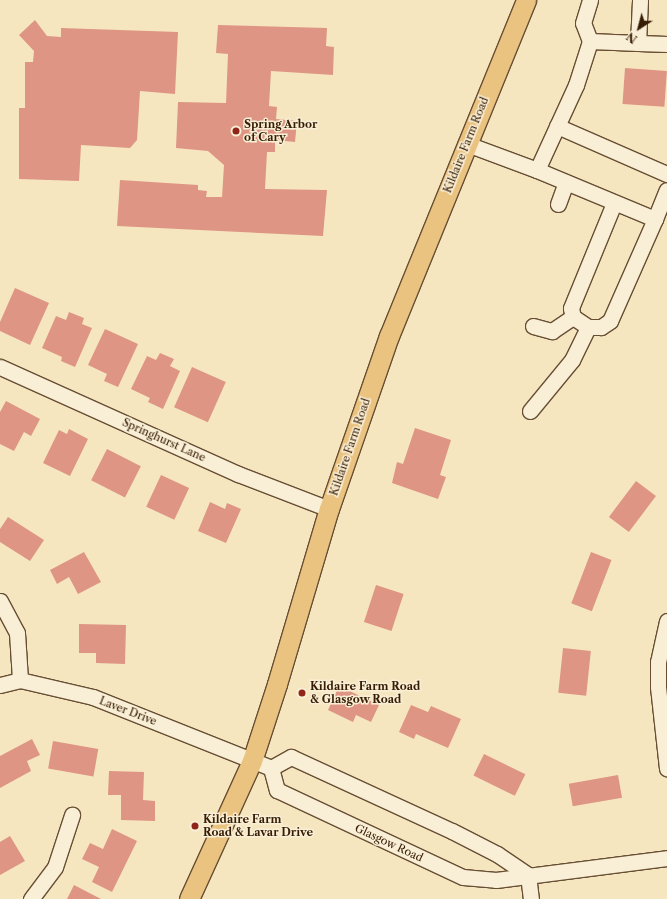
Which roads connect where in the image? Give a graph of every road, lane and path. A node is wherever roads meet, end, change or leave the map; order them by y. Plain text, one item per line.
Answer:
1 (526, 0) edge
2 (590, 0) edge
3 (640, 0) edge
4 (590, 40) junction
5 (638, 43) junction
6 (667, 44) edge
7 (557, 126) junction
8 (467, 144) junction
9 (537, 170) junction
10 (667, 174) edge
11 (566, 182) junction
12 (667, 190) edge
13 (614, 203) junction
14 (558, 204) dead end
15 (655, 220) junction
16 (573, 317) junction
17 (533, 326) dead end
18 (588, 327) junction
19 (0, 367) edge
20 (530, 411) dead end
21 (329, 509) junction
22 (0, 601) edge
23 (667, 621) edge
24 (20, 680) junction
25 (0, 685) edge
26 (252, 761) junction
27 (271, 768) junction
28 (667, 769) edge
29 (72, 815) dead end
30 (667, 858) edge
31 (528, 875) junction
32 (31, 899) edge
33 (189, 899) edge
34 (531, 899) edge

1 - 8 main road, Kildaire Farm Road
2 - 4 street
3 - 5 street
4 - 5 street
4 - 7 street
5 - 6 street
7 - 9 street
7 - 10 street
8 - 9 street
8 - 21 main road, Kildaire Farm Road
9 - 11 street
11 - 13 street
11 - 14 street
12 - 15 street
13 - 15 street
13 - 16 street
15 - 18 street
16 - 17 street
16 - 18 street
18 - 20 street
19 - 21 street, Springhurst Lane
21 - 26 main road, Kildaire Farm Road
22 - 24 street
23 - 28 street
24 - 25 street, Laver Drive
24 - 26 street, Laver Drive
26 - 27 street
26 - 33 main road, Kildaire Farm Road
27 - 31 street
27 - 31 street, Glasgow Road
29 - 32 street
30 - 31 street, Glasgow Road
31 - 34 street

